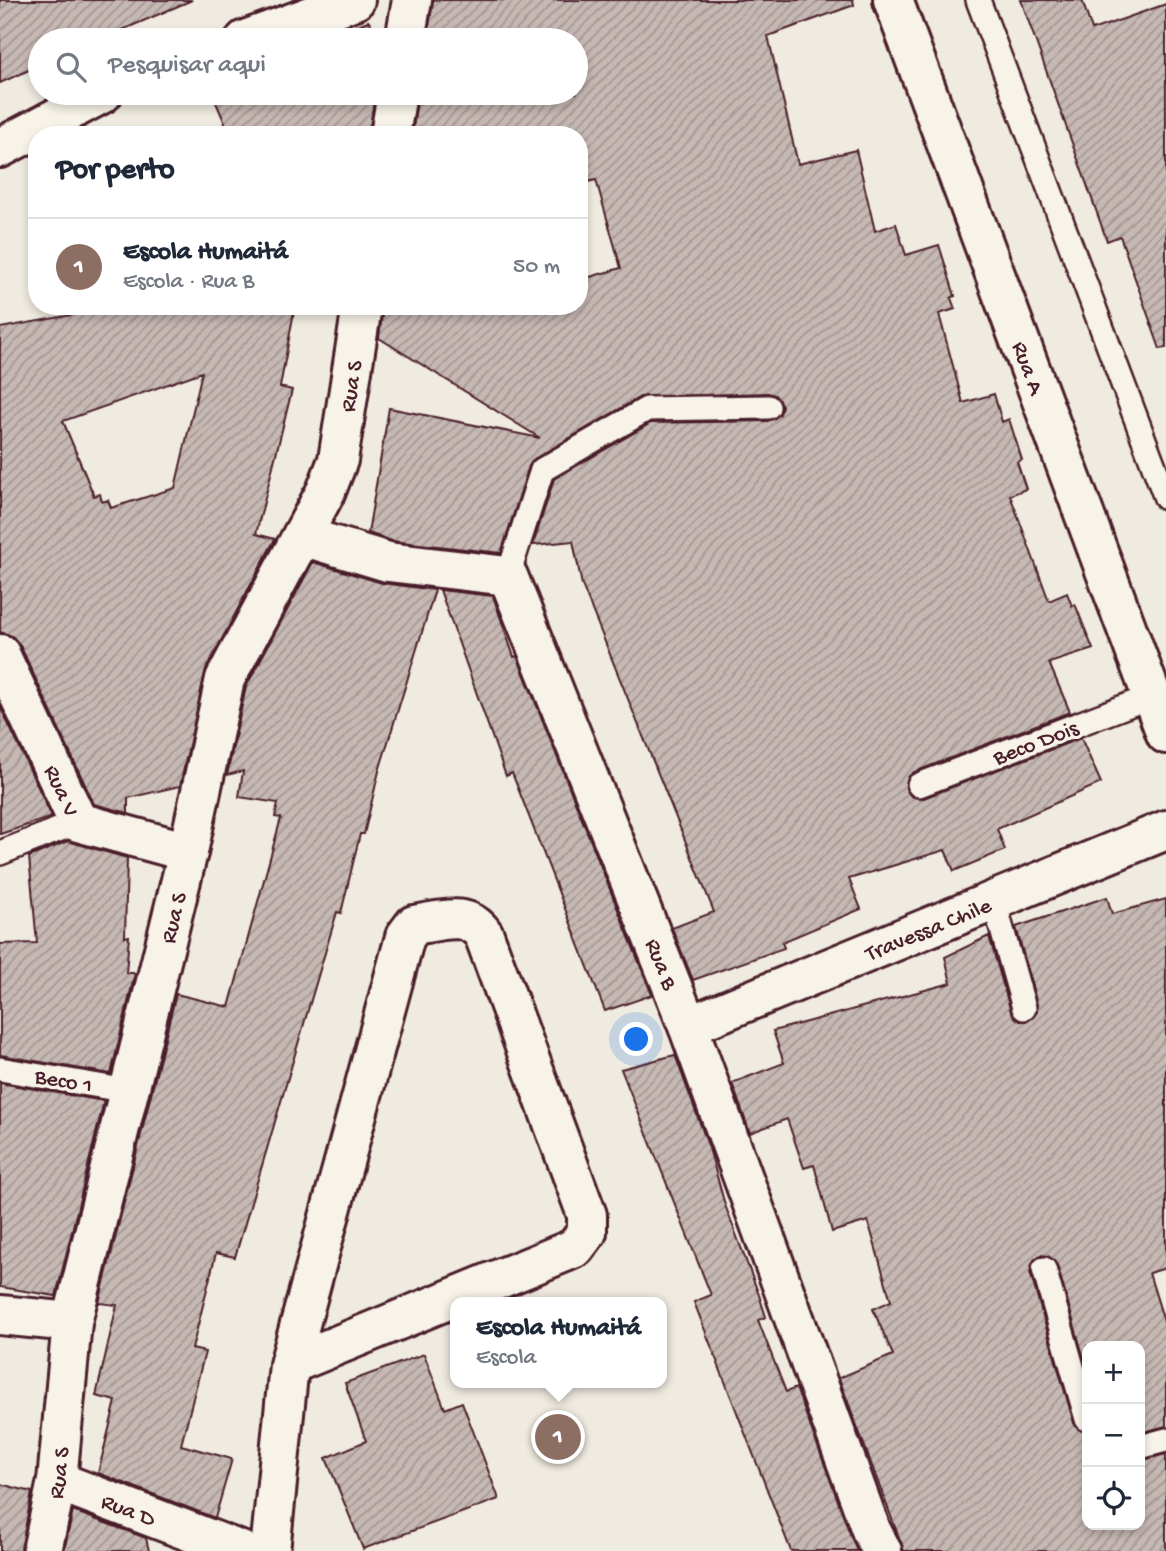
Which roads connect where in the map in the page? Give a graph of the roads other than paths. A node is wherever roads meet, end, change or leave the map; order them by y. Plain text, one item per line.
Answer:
1 (355, 0) edge
2 (412, 0) edge
3 (893, 0) edge
4 (978, 0) edge
5 (278, 28) edge
6 (407, 28) edge
7 (81, 105) edge
8 (395, 105) edge
9 (41, 126) edge
10 (392, 126) edge
11 (28, 133) edge
12 (0, 148) edge
13 (361, 315) edge
14 (768, 407) dead end
15 (1166, 498) edge
16 (302, 536) junction
17 (508, 576) junction
18 (0, 654) edge
19 (1152, 696) junction
20 (1166, 734) edge
21 (919, 785) dead end
22 (78, 822) junction
23 (1166, 830) edge
24 (188, 852) junction
25 (0, 853) edge
26 (994, 901) junction
27 (1024, 1008) dead end
28 (688, 1026) junction
29 (0, 1069) edge
30 (128, 1091) junction
31 (1044, 1269) dead end
32 (454, 1297) edge
33 (450, 1299) edge
34 (0, 1315) edge
35 (72, 1322) junction
36 (289, 1364) junction
37 (1083, 1404) edge
38 (1166, 1440) edge
39 (1145, 1446) edge
40 (57, 1481) junction
41 (42, 1551) edge
42 (241, 1551) edge
43 (270, 1551) edge
44 (882, 1551) edge

1 - 5 street
2 - 6 street
3 - 19 street, Rua A
4 - 15 lane
7 - 9 street
8 - 10 street
11 - 12 street
13 - 16 street, Rua S
14 - 17 lane
16 - 17 street
16 - 24 street, Rua S
17 - 28 street, Rua B
18 - 22 street, Rua V
19 - 20 street, Rua A
19 - 21 lane, Beco Dois
22 - 24 street, Rua V
22 - 25 lane
23 - 26 street, Travessa Chile
24 - 30 street, Rua S
26 - 27 lane
26 - 28 street, Travessa Chile
28 - 44 street, Rua B
29 - 30 lane, Beco 1
30 - 35 street, Rua S
31 - 37 lane
32 - 36 street
33 - 36 street
34 - 35 street
35 - 40 street, Rua S
36 - 43 street
38 - 39 lane
40 - 41 street, Rua S
40 - 42 street, Rua D

